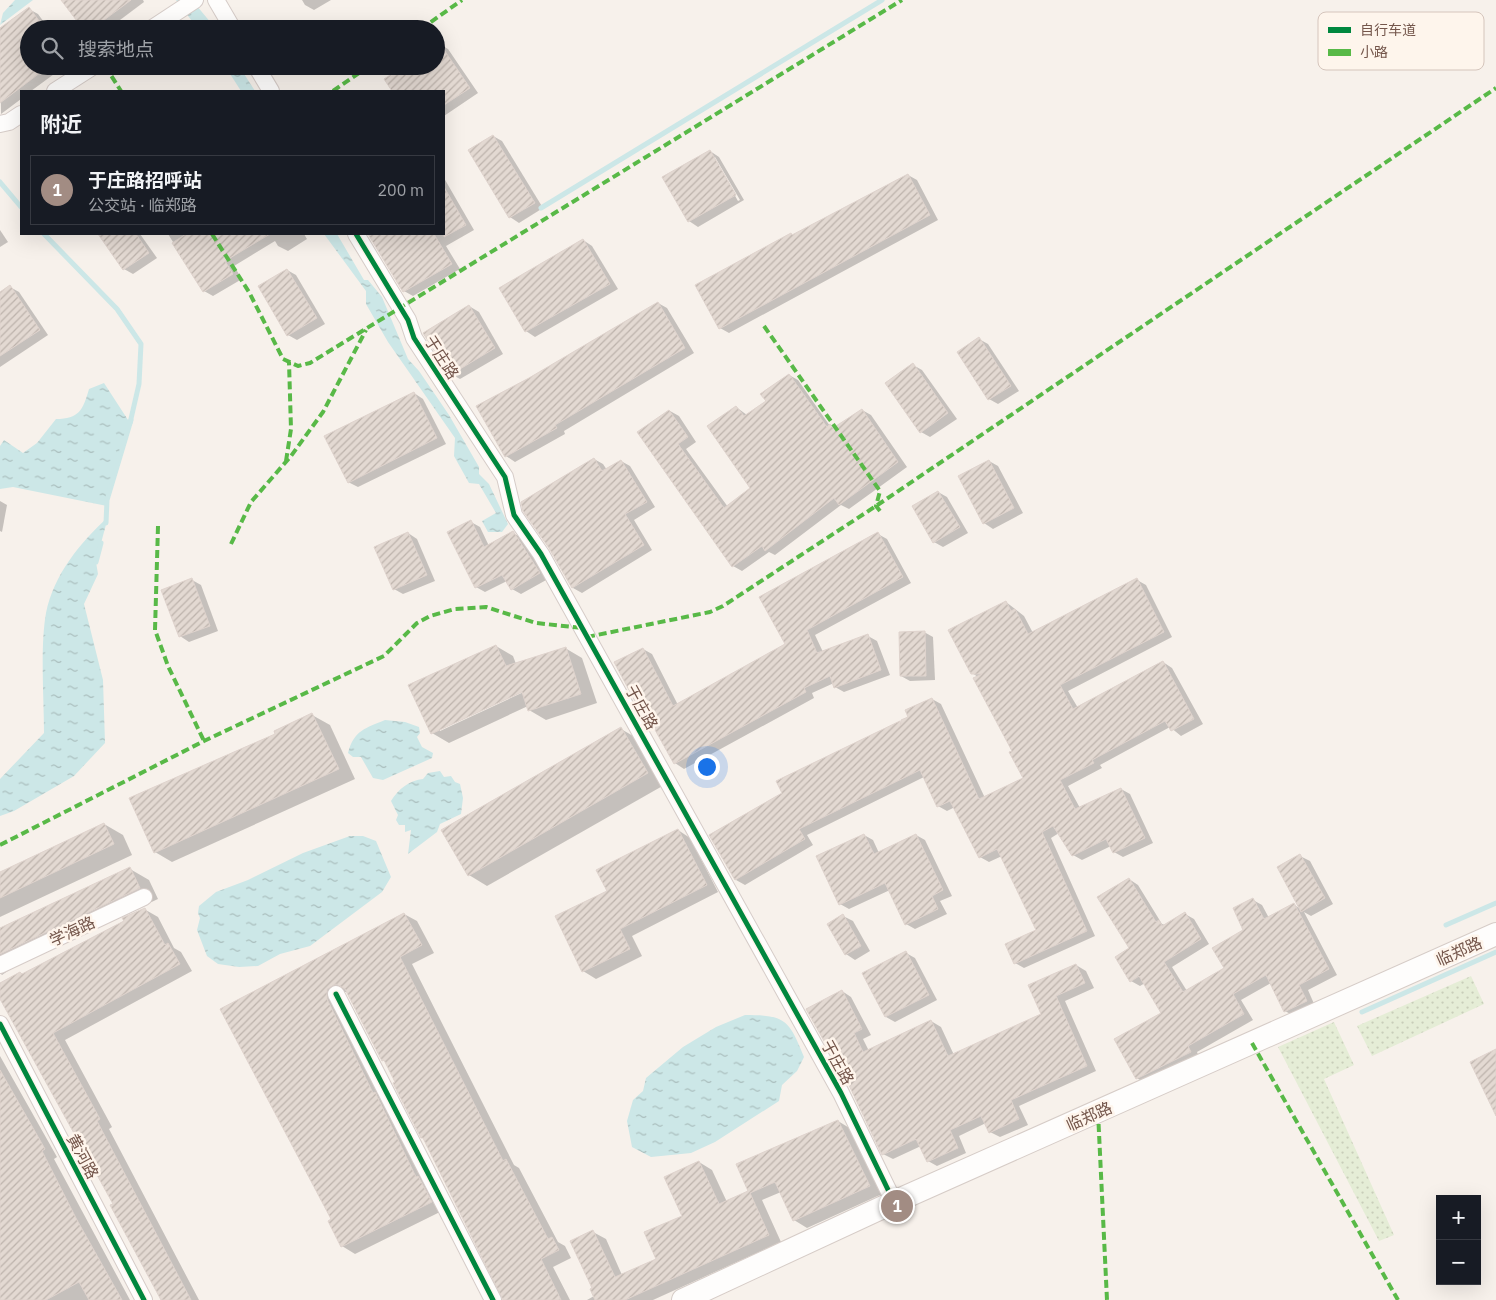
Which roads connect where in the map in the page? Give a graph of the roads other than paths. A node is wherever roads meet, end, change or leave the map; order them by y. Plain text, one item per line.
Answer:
1 (195, 0) edge
2 (216, 0) edge
3 (165, 20) edge
4 (228, 20) edge
5 (80, 75) edge
6 (261, 75) edge
7 (57, 90) edge
8 (269, 90) edge
9 (20, 115) edge
10 (0, 124) edge
11 (357, 235) edge
12 (144, 897) dead end
13 (1496, 934) edge
14 (0, 965) edge
15 (336, 994) dead end
16 (0, 1024) edge
17 (894, 1202) junction
18 (144, 1300) edge
19 (493, 1300) edge
20 (683, 1300) edge

1 - 3 street
2 - 4 street
5 - 7 street
6 - 8 street
9 - 10 street
11 - 17 street, 于庄路
12 - 14 street, 学海路
13 - 17 main road, 临郑路
15 - 19 street
16 - 18 street, 黄河路
17 - 20 main road, 临郑路

